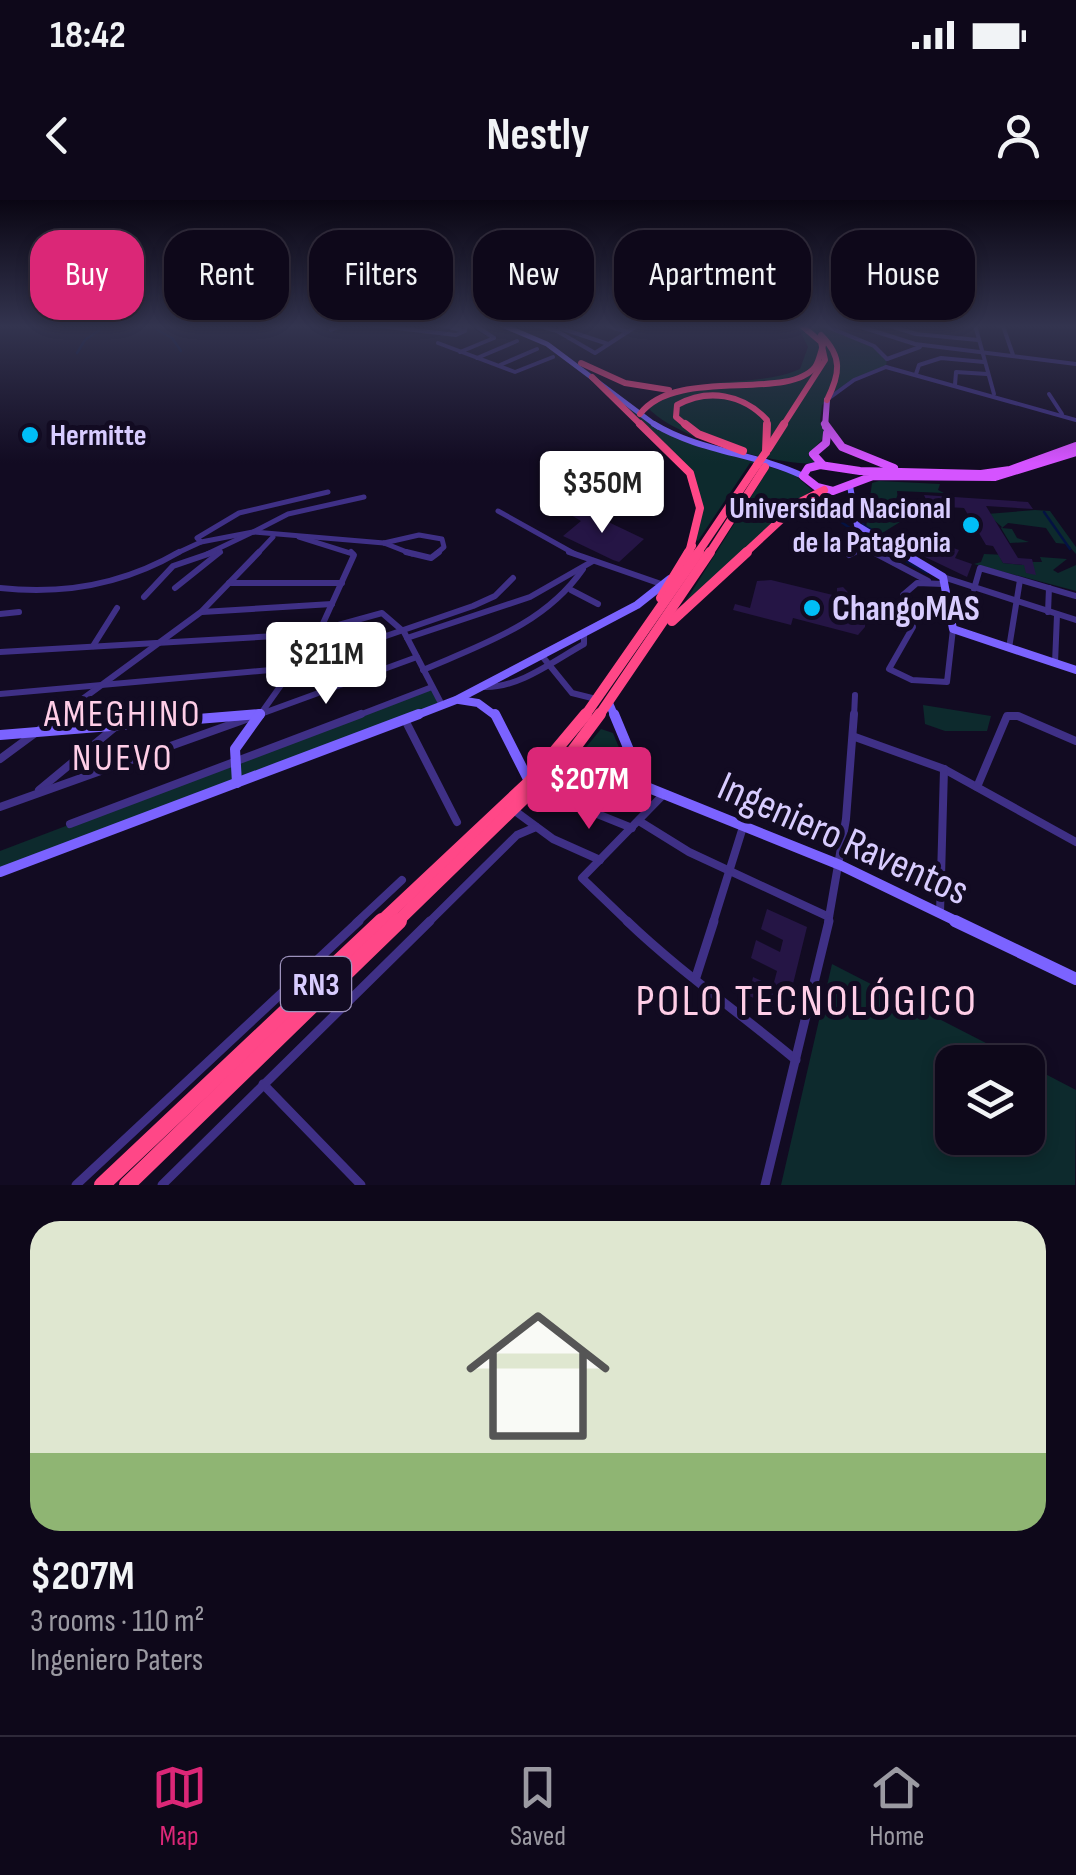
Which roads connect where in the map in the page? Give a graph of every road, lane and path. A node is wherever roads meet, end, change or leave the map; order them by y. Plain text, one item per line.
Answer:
1 (584, 371) edge
2 (591, 371) edge
3 (599, 371) edge
4 (808, 371) edge
5 (820, 371) edge
6 (839, 371) edge
7 (876, 371) edge
8 (903, 371) edge
9 (917, 371) edge
10 (987, 371) edge
11 (916, 374) junction
12 (988, 374) junction
13 (592, 377) junction
14 (955, 385) junction
15 (678, 391) junction
16 (1049, 394) dead end
17 (995, 396) junction
18 (827, 400) junction
19 (640, 412) junction
20 (1063, 415) junction
21 (1076, 420) edge
22 (826, 432) junction
23 (1076, 449) edge
24 (742, 451) junction
25 (769, 453) junction
26 (761, 466) junction
27 (812, 466) junction
28 (829, 466) junction
29 (950, 475) junction
30 (803, 476) junction
31 (851, 485) junction
32 (826, 490) junction
33 (328, 492) dead end
34 (364, 497) dead end
35 (850, 504) junction
36 (498, 511) dead end
37 (723, 514) junction
38 (253, 532) junction
39 (274, 536) junction
40 (293, 536) junction
41 (202, 542) junction
42 (384, 543) junction
43 (225, 548) junction
44 (690, 549) junction
45 (849, 555) dead end
46 (593, 561) junction
47 (585, 566) junction
48 (513, 578) dead end
49 (1020, 580) junction
50 (667, 582) junction
51 (940, 582) junction
52 (229, 583) junction
53 (342, 583) junction
54 (0, 588) edge
55 (175, 588) dead end
56 (974, 588) junction
57 (1049, 588) junction
58 (572, 590) junction
59 (1076, 596) edge
60 (144, 597) dead end
61 (1015, 602) junction
62 (332, 604) junction
63 (598, 604) dead end
64 (117, 608) dead end
65 (18, 612) dead end
66 (201, 612) junction
67 (382, 612) joint
68 (1052, 613) junction
69 (0, 614) edge
70 (1076, 620) edge
71 (953, 629) junction
72 (320, 630) junction
73 (406, 635) junction
74 (641, 641) junction
75 (93, 646) junction
76 (150, 648) junction
77 (1010, 648) junction
78 (0, 652) edge
79 (416, 657) junction
80 (544, 660) junction
81 (638, 663) junction
82 (1055, 663) junction
83 (293, 668) junction
84 (423, 670) junction
85 (1076, 670) edge
86 (100, 685) junction
87 (432, 687) junction
88 (481, 688) junction
89 (0, 694) edge
90 (855, 694) dead end
91 (580, 698) junction
92 (456, 700) junction
93 (604, 701) junction
94 (442, 705) junction
95 (493, 710) junction
96 (260, 714) junction
97 (591, 718) junction
98 (404, 719) junction
99 (120, 724) junction
100 (620, 728) junction
101 (36, 732) junction
102 (0, 736) edge
103 (855, 736) junction
104 (1076, 741) edge
105 (0, 758) edge
106 (233, 761) junction
107 (581, 767) dead end
108 (944, 769) junction
109 (237, 783) junction
110 (533, 785) junction
111 (644, 786) junction
112 (977, 787) junction
113 (35, 794) junction
114 (664, 794) junction
115 (560, 799) dead end
116 (0, 807) edge
117 (515, 811) junction
118 (457, 822) dead end
119 (70, 824) dead end
120 (636, 825) junction
121 (744, 826) junction
122 (536, 827) junction
123 (1076, 842) edge
124 (600, 860) junction
125 (840, 866) junction
126 (0, 872) edge
127 (730, 872) junction
128 (402, 880) dead end
129 (940, 914) junction
130 (829, 918) junction
131 (696, 977) junction
132 (1076, 979) edge
133 (796, 1060) junction
134 (263, 1084) junction
135 (76, 1185) edge
136 (102, 1185) edge
137 (127, 1185) edge
138 (162, 1185) edge
139 (360, 1185) edge
140 (765, 1185) edge

1 - 13 main road
2 - 19 main road
3 - 15 highway
4 - 15 highway
5 - 25 highway, RN3
6 - 18 highway
7 - 18 street
8 - 11 street
9 - 11 street
10 - 12 street
11 - 14 street
12 - 14 street
12 - 17 street
13 - 19 main road
13 - 44 highway
14 - 17 street
15 - 19 highway
16 - 20 street
17 - 20 street
18 - 22 main road
19 - 24 main road
19 - 30 main road
20 - 21 street
22 - 28 main road
22 - 29 main road
23 - 29 main road
23 - 31 main road
24 - 25 highway
24 - 27 main road
25 - 26 highway, RN3, bridge
26 - 37 highway, RN3
26 - 81 highway, RN3
27 - 28 main road
27 - 30 main road
28 - 29 main road
28 - 31 main road
30 - 32 main road
31 - 32 main road
31 - 35 main road
32 - 35 main road
32 - 81 highway
33 - 41 street
34 - 38 street
35 - 51 main road
36 - 46 street
37 - 44 highway
37 - 74 highway, RN3
38 - 39 street
38 - 41 street
38 - 43 street
39 - 40 street
39 - 52 street
40 - 42 street
40 - 53 street
41 - 54 street
42 - 42 street
43 - 55 street
43 - 60 street
44 - 50 highway
45 - 51 street
46 - 47 street
46 - 50 street
47 - 58 street
47 - 73 street
48 - 73 street
49 - 56 street
49 - 57 street
49 - 61 street
50 - 74 highway
50 - 80 main road
51 - 56 street
51 - 71 main road
51 - 71 street
52 - 53 street
52 - 66 street
53 - 62 street
56 - 61 street
57 - 59 street
57 - 68 street
58 - 63 street
58 - 84 street
61 - 68 street
61 - 77 street
62 - 66 street
62 - 72 street
64 - 75 street
65 - 69 street
66 - 76 street
67 - 72 street
67 - 73 street
68 - 70 street
68 - 82 street
71 - 77 main road
72 - 76 street
72 - 83 street
73 - 79 street
73 - 83 street
74 - 93 highway, RN3
75 - 76 street
75 - 78 street
76 - 86 street
77 - 82 main road
79 - 84 street
79 - 96 street
80 - 88 main road
80 - 91 street
81 - 93 highway, RN3
82 - 85 main road
83 - 86 street
83 - 96 street
84 - 87 street
86 - 89 street
86 - 101 street
87 - 94 street
87 - 106 street
88 - 92 main road
88 - 95 main road
90 - 103 street
91 - 93 street
91 - 97 street
92 - 94 main road
92 - 95 main road
93 - 97 highway, RN3
93 - 100 main road
94 - 98 main road
95 - 110 main road
96 - 99 main road
96 - 106 main road
96 - 113 street
97 - 100 main road
97 - 110 highway, RN3
98 - 109 main road
98 - 118 street
99 - 101 main road
99 - 113 street
100 - 111 main road
101 - 102 main road
101 - 105 street
103 - 108 street
103 - 125 street
104 - 112 street
106 - 109 main road
106 - 119 street
107 - 111 street, Ingeniero Raventos
108 - 112 street
108 - 129 street
109 - 126 main road
110 - 117 highway, RN3
110 - 136 highway, RN3
111 - 114 main road, Ingeniero Raventos
112 - 123 street
113 - 116 street
114 - 120 street
114 - 121 main road, Ingeniero Raventos
115 - 120 street
117 - 122 street
117 - 137 highway, RN3
120 - 124 street
120 - 127 street
121 - 125 main road, Ingeniero Raventos
121 - 127 street
122 - 124 street
122 - 134 street
124 - 131 street
125 - 129 main road, Ingeniero Raventos
125 - 130 street
127 - 130 street
127 - 131 street
128 - 135 street
129 - 132 main road, Ingeniero Raventos
130 - 133 street
131 - 133 street
133 - 140 street
134 - 138 street
134 - 139 street

